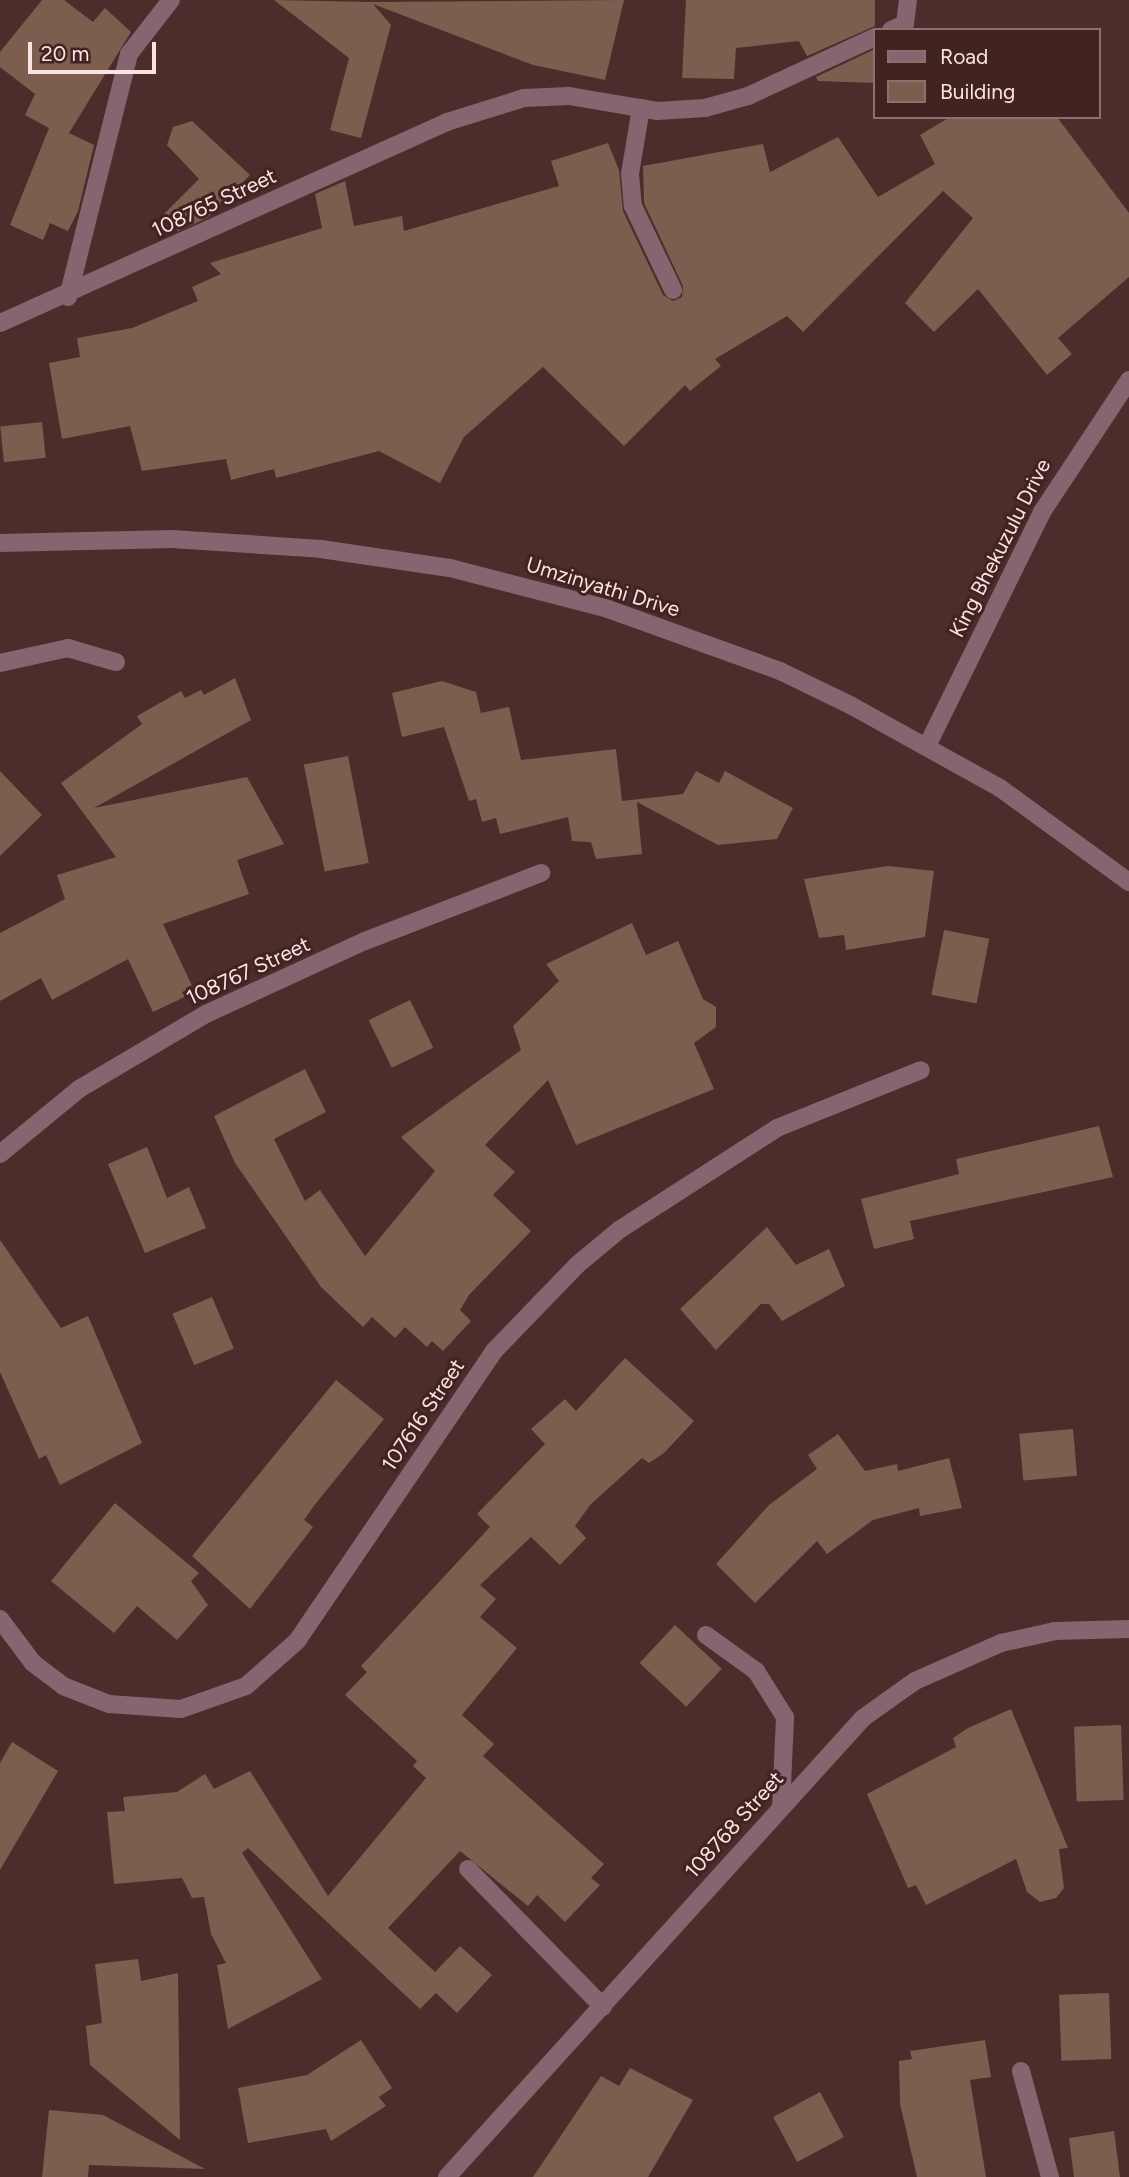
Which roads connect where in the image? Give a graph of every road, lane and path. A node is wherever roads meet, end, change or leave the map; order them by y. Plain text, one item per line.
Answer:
1 (171, 0) edge
2 (908, 0) edge
3 (896, 28) edge
4 (874, 37) edge
5 (641, 108) junction
6 (673, 290) dead end
7 (68, 297) junction
8 (0, 323) edge
9 (1129, 380) edge
10 (0, 543) edge
11 (116, 662) dead end
12 (0, 663) edge
13 (927, 746) junction
14 (541, 873) dead end
15 (1129, 882) edge
16 (921, 1070) dead end
17 (0, 1154) edge
18 (0, 1619) edge
19 (1129, 1629) edge
20 (706, 1635) dead end
21 (781, 1807) junction
22 (468, 1869) dead end
23 (603, 2007) junction
24 (1021, 2071) dead end
25 (447, 2177) edge
26 (1050, 2177) edge

1 - 7 street
2 - 3 street
4 - 5 street, 108765 Street
5 - 6 street
5 - 7 street, 108765 Street
7 - 8 street, 108765 Street
9 - 13 street, King Bhekuzulu Drive
10 - 13 street, Umzinyathi Drive
11 - 12 street
13 - 15 street, Umzinyathi Drive
14 - 17 street, 108767 Street
16 - 18 street, 107616 Street
19 - 21 street, 108768 Street
20 - 21 street
21 - 23 street, 108768 Street
22 - 23 street
23 - 25 street, 108768 Street
24 - 26 street

